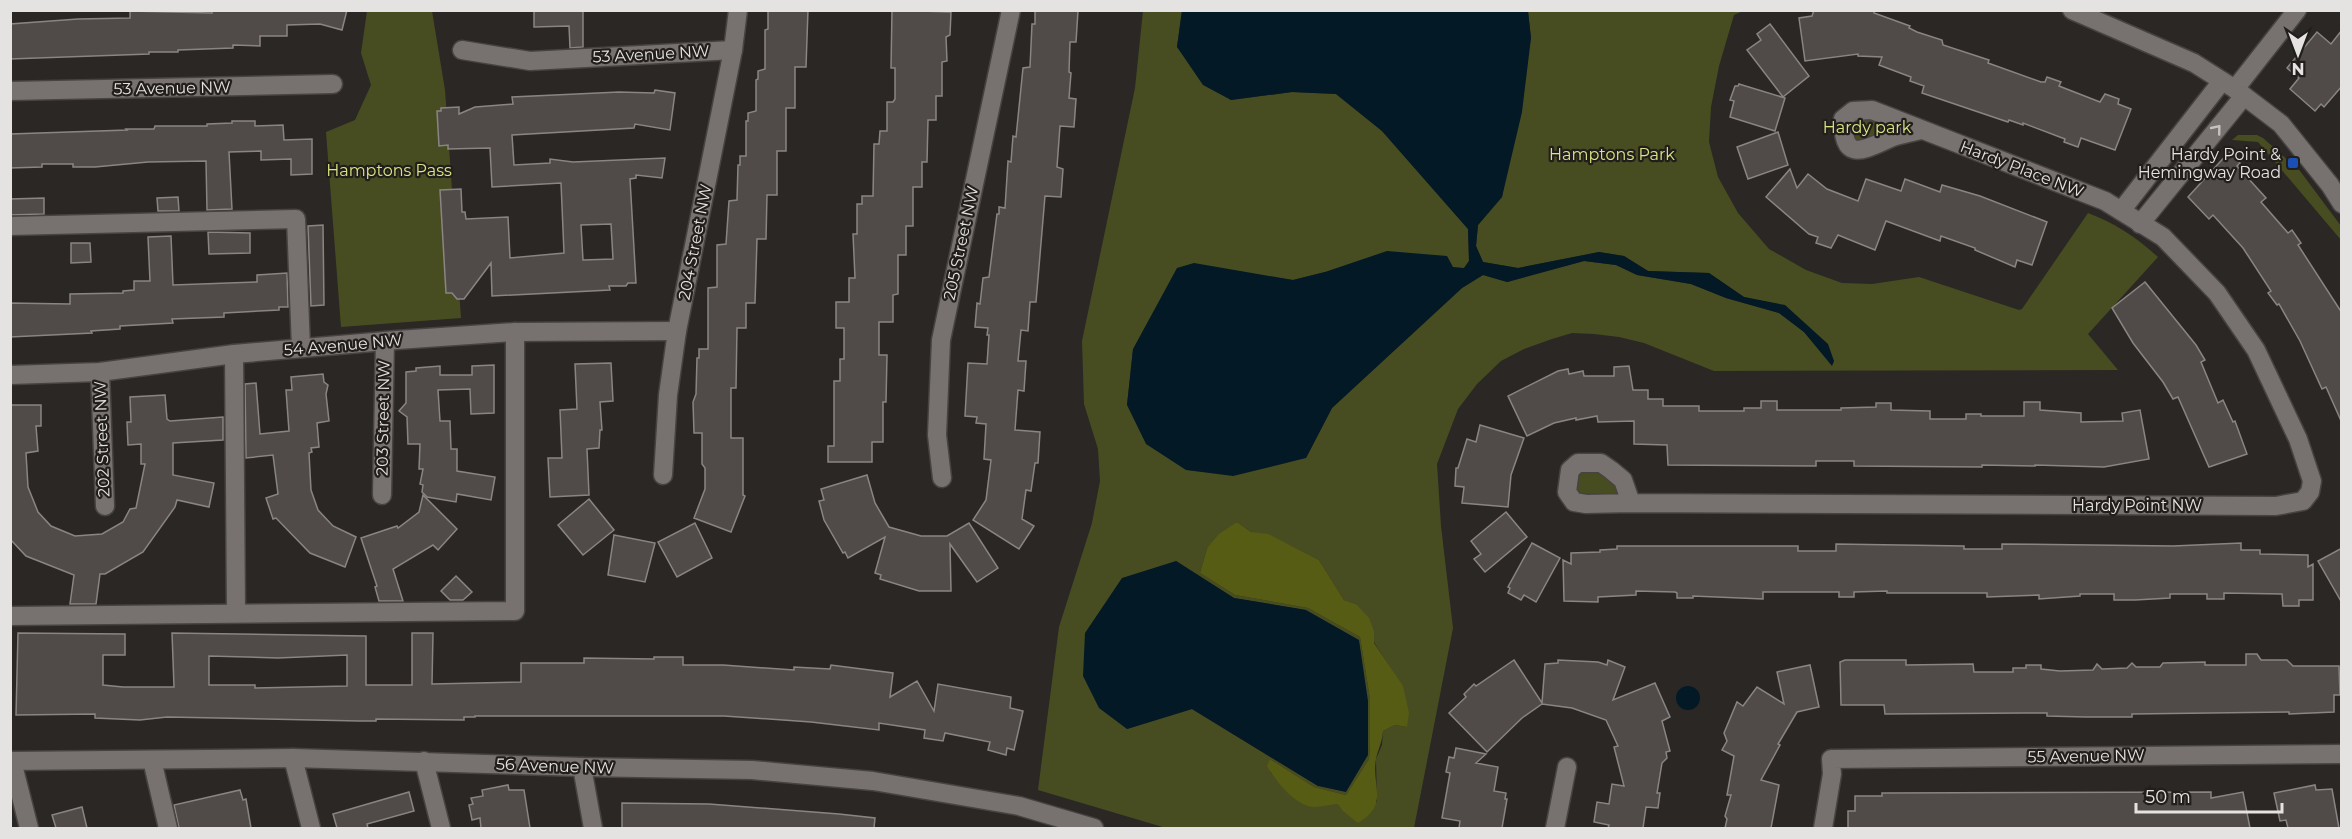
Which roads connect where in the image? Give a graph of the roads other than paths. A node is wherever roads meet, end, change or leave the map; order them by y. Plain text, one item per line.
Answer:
1 (738, 10) edge
2 (1011, 10) edge
3 (2072, 10) edge
4 (2297, 10) edge
5 (462, 50) dead end
6 (733, 50) junction
7 (333, 84) dead end
8 (2234, 89) junction
9 (10, 91) edge
10 (1921, 130) dead end
11 (2342, 204) edge
12 (2121, 211) junction
13 (2140, 224) junction
14 (10, 226) edge
15 (677, 331) junction
16 (515, 332) junction
17 (385, 341) junction
18 (301, 348) junction
19 (234, 354) junction
20 (100, 372) junction
21 (10, 375) edge
22 (663, 475) dead end
23 (942, 478) dead end
24 (382, 495) dead end
25 (1631, 503) dead end
26 (105, 506) dead end
27 (236, 612) junction
28 (10, 616) edge
29 (2342, 754) edge
30 (293, 758) junction
31 (152, 760) junction
32 (11, 761) edge
33 (424, 761) junction
34 (582, 767) junction
35 (1567, 767) dead end
36 (29, 828) edge
37 (168, 828) edge
38 (311, 828) edge
39 (441, 828) edge
40 (593, 828) edge
41 (1094, 828) edge
42 (1556, 828) edge
43 (1823, 828) edge

1 - 6 street, 204 Street NW
2 - 23 street, 205 Street NW
3 - 8 street
4 - 8 street
5 - 6 street, 53 Avenue NW
6 - 15 street, 204 Street NW
7 - 9 street, 53 Avenue NW
8 - 11 street
8 - 12 street
13 -> 8 street
10 - 12 street, Hardy Place NW
12 - 13 street, Hardy Point NW
13 - 25 street, Hardy Point NW
14 - 18 street
15 - 16 street, 54 Avenue NW
15 - 22 street, 204 Street NW
16 - 17 street, 54 Avenue NW
16 - 27 street
17 - 18 street, 54 Avenue NW
17 - 24 street, 203 Street NW
18 - 19 street, 54 Avenue NW
19 - 20 street, 54 Avenue NW
19 - 27 street
20 - 21 street, 54 Avenue NW
20 - 26 street, 202 Street NW
27 - 28 street
29 - 43 street, 55 Avenue NW
30 - 31 street, 56 Avenue NW
30 - 33 street, 56 Avenue NW
30 - 38 street
31 - 32 street, 56 Avenue NW
31 - 37 street
32 - 36 street
33 - 34 street, 56 Avenue NW
33 - 39 street
34 - 40 street
34 - 41 street, 56 Avenue NW
35 - 42 street

